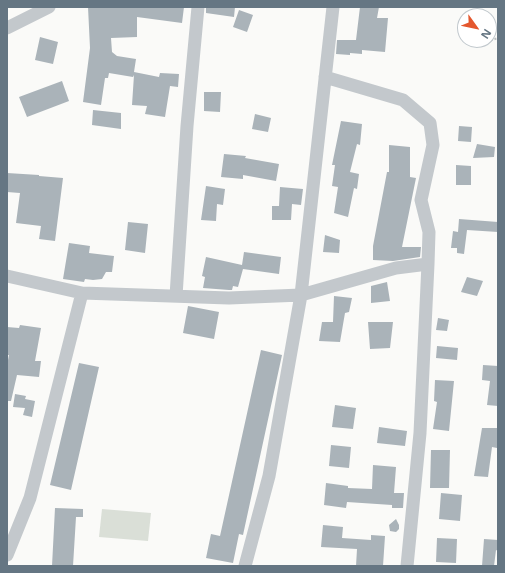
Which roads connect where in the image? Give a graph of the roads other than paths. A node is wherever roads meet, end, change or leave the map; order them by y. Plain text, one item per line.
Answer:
1 (49, 7) edge
2 (198, 7) edge
3 (333, 7) edge
4 (7, 28) edge
5 (326, 77) junction
6 (428, 264) junction
7 (7, 276) edge
8 (82, 293) junction
9 (301, 295) junction
10 (176, 296) junction
11 (7, 555) edge
12 (245, 566) edge
13 (407, 566) edge

1 - 4 street
2 - 10 street
3 - 5 street
5 - 6 street
5 - 9 street
6 - 9 street
6 - 13 street
7 - 8 street
8 - 10 street
8 - 11 street
9 - 10 street
9 - 12 street

